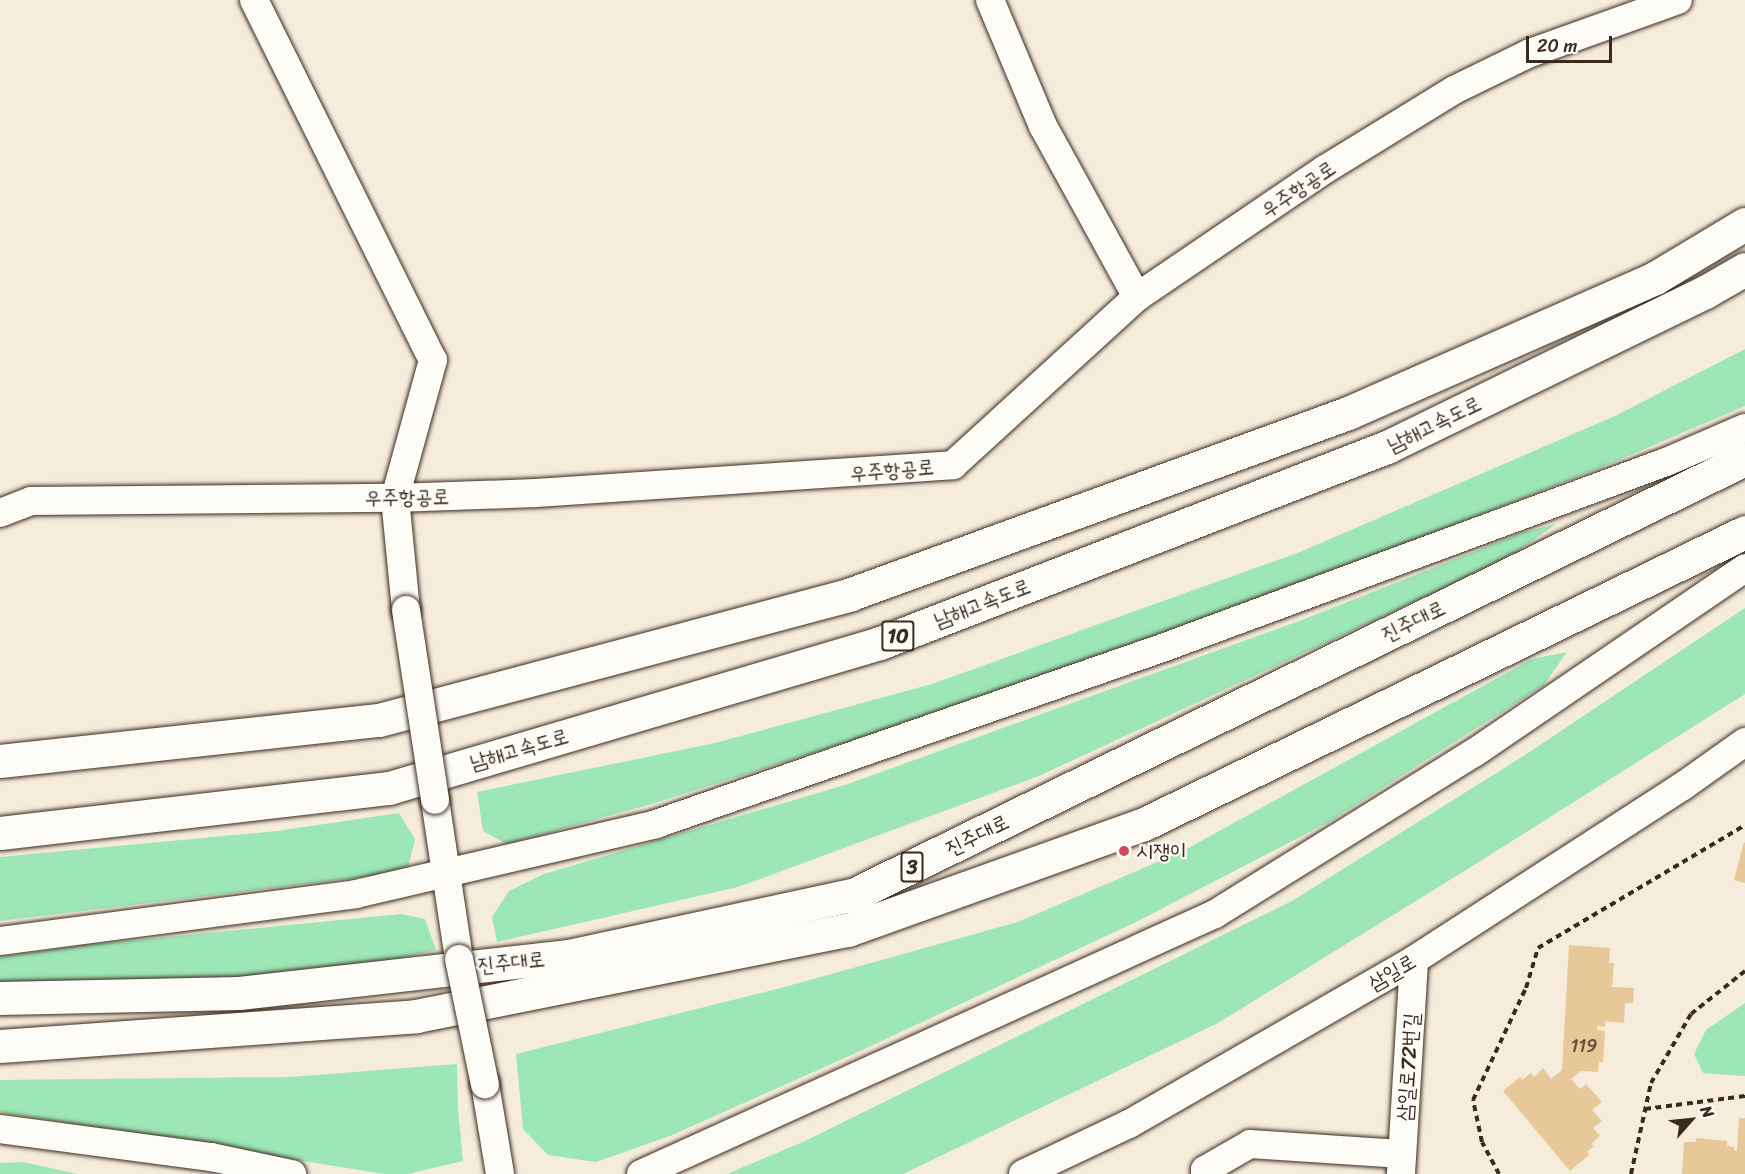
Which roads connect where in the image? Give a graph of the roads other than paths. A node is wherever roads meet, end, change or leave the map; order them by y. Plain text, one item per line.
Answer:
1 (254, 0) edge
2 (990, 0) edge
3 (1678, 0) edge
4 (1745, 224) edge
5 (1745, 270) edge
6 (1137, 297) junction
7 (1745, 428) edge
8 (1745, 459) edge
9 (395, 498) junction
10 (0, 513) edge
11 (1745, 531) edge
12 (1745, 567) edge
13 (1745, 742) edge
14 (0, 761) edge
15 (0, 833) edge
16 (446, 873) junction
17 (0, 941) edge
18 (1414, 960) junction
19 (0, 998) edge
20 (0, 1046) edge
21 (0, 1129) edge
22 (1401, 1164) edge
23 (292, 1174) edge
24 (500, 1174) edge
25 (640, 1174) edge
26 (1023, 1174) edge
27 (1205, 1174) edge

1 - 9 street
2 - 6 street
3 - 6 street, 우주항공로
4 - 14 main road, 남해고속도로
5 - 15 main road, 남해고속도로 / 10
6 - 9 street, 우주항공로
7 - 16 street
8 - 19 main road, 진주대로 / 3
9 - 10 street, 우주항공로
9 - 16 street, bridge
11 - 20 main road, 진주대로 / 3
12 - 25 street
13 - 18 street, 삼일로
16 - 17 street
16 - 24 street, bridge
18 - 22 street, 삼일로72번길
18 - 26 street, 삼일로
21 - 23 street
22 - 27 street

